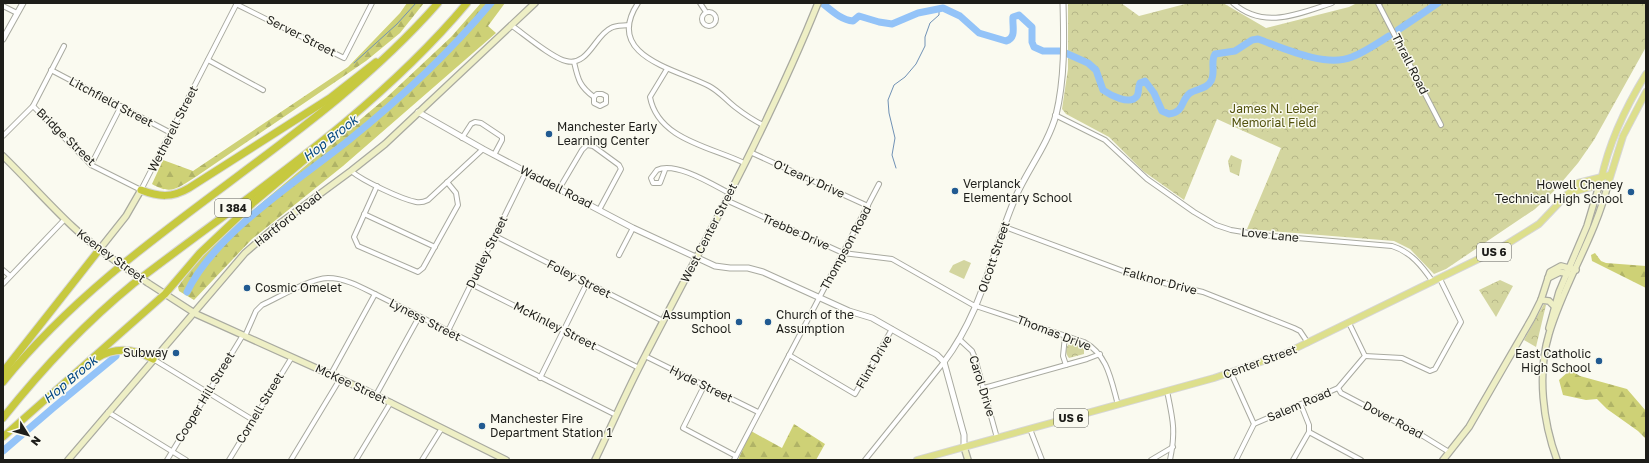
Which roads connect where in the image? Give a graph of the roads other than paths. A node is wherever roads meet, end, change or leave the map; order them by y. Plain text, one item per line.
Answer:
1 (23, 3) edge
2 (372, 3) edge
3 (438, 3) edge
4 (467, 3) edge
5 (535, 3) edge
6 (638, 3) edge
7 (700, 3) edge
8 (1063, 3) edge
9 (1233, 3) edge
10 (1332, 3) edge
11 (1378, 3) edge
12 (237, 4) edge
13 (818, 4) edge
14 (3, 6) edge
15 (706, 12) dead end
16 (17, 13) junction
17 (511, 25) junction
18 (629, 25) junction
19 (3, 39) edge
20 (64, 46) dead end
21 (393, 51) junction
22 (208, 60) junction
23 (574, 62) junction
24 (667, 68) junction
25 (51, 70) junction
26 (1646, 74) edge
27 (263, 90) dead end
28 (1646, 92) edge
29 (594, 97) dead end
30 (33, 106) junction
31 (121, 106) junction
32 (418, 112) junction
33 (1056, 115) junction
34 (763, 125) junction
35 (1441, 125) dead end
36 (172, 133) junction
37 (3, 136) edge
38 (462, 138) junction
39 (322, 141) junction
40 (483, 149) junction
41 (750, 152) junction
42 (494, 155) junction
43 (3, 156) edge
44 (744, 163) junction
45 (91, 164) junction
46 (665, 170) dead end
47 (351, 171) junction
48 (526, 172) junction
49 (1610, 175) junction
50 (1601, 177) junction
51 (447, 182) junction
52 (879, 184) dead end
53 (1608, 184) junction
54 (377, 186) junction
55 (1599, 186) junction
56 (559, 189) junction
57 (141, 190) junction
58 (729, 193) junction
59 (1570, 193) junction
60 (726, 200) junction
61 (868, 206) junction
62 (599, 210) junction
63 (364, 214) junction
64 (64, 220) junction
65 (1005, 227) junction
66 (634, 228) junction
67 (495, 236) junction
68 (435, 247) junction
69 (99, 250) junction
70 (844, 253) junction
71 (619, 255) dead end
72 (697, 257) junction
73 (1569, 267) junction
74 (3, 270) edge
75 (1576, 270) junction
76 (1566, 273) junction
77 (10, 276) junction
78 (1573, 276) junction
79 (1440, 279) junction
80 (1547, 279) junction
81 (1433, 282) junction
82 (587, 283) junction
83 (3, 284) edge
84 (471, 284) junction
85 (165, 294) junction
86 (375, 294) junction
87 (820, 298) junction
88 (1541, 300) junction
89 (977, 306) junction
90 (1554, 306) junction
91 (193, 312) junction
92 (419, 317) junction
93 (664, 321) junction
94 (1349, 323) junction
95 (892, 329) junction
96 (563, 330) junction
97 (448, 331) junction
98 (1549, 332) junction
99 (244, 335) junction
100 (1065, 336) junction
101 (959, 339) junction
102 (1308, 343) junction
103 (1100, 354) junction
104 (789, 355) junction
105 (645, 356) junction
106 (1365, 356) junction
107 (292, 357) junction
108 (153, 359) junction
109 (944, 362) junction
110 (1066, 365) junction
111 (639, 368) junction
112 (3, 372) edge
113 (76, 373) junction
114 (1231, 373) junction
115 (331, 374) junction
116 (540, 378) junction
117 (340, 379) junction
118 (3, 382) edge
119 (704, 386) junction
120 (984, 388) junction
121 (1338, 388) junction
122 (1168, 391) junction
123 (208, 392) junction
124 (376, 395) junction
125 (391, 402) junction
126 (1118, 405) junction
127 (1301, 405) junction
128 (108, 412) junction
129 (758, 412) junction
130 (616, 415) junction
131 (3, 418) edge
132 (252, 420) junction
133 (1254, 424) junction
134 (442, 428) junction
135 (1030, 429) junction
136 (1309, 432) junction
137 (3, 437) edge
138 (997, 438) junction
139 (964, 447) junction
140 (1173, 447) junction
141 (172, 452) junction
142 (1449, 452) junction
143 (1352, 455) junction
144 (735, 458) edge
145 (966, 459) edge
146 (69, 460) edge
147 (167, 460) edge
148 (186, 460) edge
149 (228, 460) edge
150 (291, 460) edge
151 (356, 460) edge
152 (422, 460) edge
153 (506, 460) edge
154 (595, 460) edge
155 (865, 460) edge
156 (917, 460) edge
157 (1042, 460) edge
158 (1151, 460) edge
159 (1170, 460) edge
160 (1236, 460) edge
161 (1292, 460) edge
162 (1350, 460) edge
163 (1361, 460) edge
164 (1443, 460) edge
165 (1557, 460) edge

1 - 16 street
2 - 12 street, Server Street
3 - 21 highway, I 384
4 - 39 highway, I 384
5 - 17 main road, Hartford Road
6 - 18 street
7 - 15 street
8 - 33 street, Olcott Street
9 - 10 street
11 - 35 street, Thrall Road
12 - 22 street, Wetherell Street
13 - 34 main road, West Center Street
14 - 16 street
16 - 19 street
17 - 23 street
17 - 32 main road, Hartford Road
18 - 23 street
18 - 24 street
20 - 25 street
21 - 57 highway
21 - 118 highway, I 384
22 - 27 street
22 - 36 street, Wetherell Street
23 - 29 street
24 - 34 street
24 - 44 street
25 - 30 street
25 - 31 street, Litchfield Street
26 - 50 main road
28 - 49 main road
30 - 37 street
30 - 45 street, Bridge Street
31 - 36 street, Litchfield Street
31 - 45 street
32 - 38 street, Waddell Road
32 - 47 main road, Hartford Road
33 - 65 street, Olcott Street
33 - 81 street, Love Lane
34 - 41 main road, West Center Street
36 - 57 street, Wetherell Street
38 - 40 street, Waddell Road
38 - 42 street
39 - 85 highway
39 - 131 highway, I 384
40 - 42 street, Waddell Road
40 - 51 street
41 - 44 main road, West Center Street
41 - 61 street, O'Leary Drive
42 - 48 street, Waddell Road
43 - 64 main road, Keeney Street
44 - 58 main road, West Center Street
45 - 57 street, Bridge Street
46 - 58 street
47 - 54 street
47 - 91 main road, Hartford Road
48 - 56 street, Waddell Road
48 - 67 street, Dudley Street
49 - 50 main road, Center Street
49 - 53 main road
50 - 55 main road
50 - 59 main road, Center Street / US 6
51 - 54 street
51 - 68 street
52 - 61 street, Thompson Road
53 - 55 main road
53 - 75 main road
54 - 63 street
55 - 59 main road
55 - 73 main road
56 - 62 street, Waddell Road
56 - 62 street
57 - 69 main road, Wetherell Street
58 - 60 main road, West Center Street
59 - 79 main road, Center Street / US 6
60 - 70 street, Trebbe Drive
60 - 72 main road, West Center Street
61 - 70 street, Thompson Road
62 - 66 street, Waddell Road
63 - 68 street
63 - 68 street
64 - 69 main road, Keeney Street
64 - 77 street
65 - 89 street, Olcott Street
65 - 102 street, Falknor Drive
66 - 71 street
66 - 72 street, Waddell Road
67 - 82 street, Foley Street
67 - 84 street, Dudley Street
69 - 85 main road, Keeney Street, bridge
69 - 112 highway
70 - 87 street, Thompson Road
70 - 89 street, Trebbe Drive
72 - 87 street, Waddell Road
72 - 93 main road, West Center Street
73 - 75 main road
73 - 76 main road
73 - 80 main road
74 - 77 street
75 - 78 main road
76 - 78 main road
76 - 80 main road
76 - 90 main road
77 - 83 street
78 - 98 main road
79 - 81 main road, Center Street / US 6
79 - 106 street
80 - 88 main road
81 - 94 main road, Center Street / US 6
82 - 93 street, Foley Street
82 - 96 street
84 - 96 street, McKinley Street
84 - 97 street, Dudley Street
85 - 91 main road, Keeney Street
85 - 113 highway
86 - 92 street, Lyness Street
86 - 99 street, Lyness Street
86 - 115 street
87 - 95 street, Waddell Road
87 - 104 street, Thompson Road
88 - 90 main road
88 - 142 main road
89 - 100 street, Thomas Drive
89 - 101 street, Olcott Street
90 - 98 main road
91 - 99 main road, McKee Street
91 - 108 main road, Hartford Road
92 - 97 street, Lyness Street
92 - 124 street
93 - 105 main road, West Center Street
94 - 102 main road, Center Street / US 6
94 - 106 street
95 - 104 street, Flint Drive
95 - 109 street, Waddell Road
96 - 111 street, McKinley Street
96 - 116 street
97 - 116 street, Lyness Street
98 - 165 main road
99 - 107 main road, McKee Street
99 - 123 street, Cooper Hill Street
100 - 103 street, Thomas Drive
100 - 110 street
101 - 109 street, Olcott Street
101 - 120 street, Carol Drive
102 - 114 main road, Center Street / US 6
103 - 110 street
103 - 126 street, Thomas Drive
104 - 129 street, Thompson Road
105 - 111 main road, West Center Street
105 - 119 street, Hyde Street
106 - 121 street, Salem Road
107 - 115 main road, McKee Street
107 - 132 street, Cornell Street
108 - 113 highway
108 - 123 street
108 - 128 main road, Hartford Road
109 - 139 street
109 - 155 street, Olcott Street
110 - 120 street
111 - 130 main road, West Center Street
113 - 137 highway
114 - 122 main road, Center Street / US 6
114 - 133 street
115 - 117 main road, McKee Street
116 - 130 street, Lyness Street
117 - 124 main road, McKee Street
117 - 150 street
119 - 129 street, Hyde Street
119 - 144 street
120 - 138 street, Carol Drive
121 - 127 street, Salem Road
121 - 142 street, Dover Road
122 - 126 main road, Center Street / US 6
122 - 140 street
123 - 132 street
123 - 141 street, Cooper Hill Street
124 - 125 main road, McKee Street
125 - 134 main road, McKee Street
125 - 151 street
126 - 135 main road, Center Street / US 6
127 - 133 street, Salem Road
127 - 136 street
128 - 141 street
128 - 146 main road, Hartford Road
129 - 144 street, Thompson Road
130 - 154 main road, West Center Street
132 - 149 street, Cornell Street
133 - 160 street
134 - 152 street
134 - 153 main road, McKee Street
135 - 138 main road, Center Street / US 6
135 - 157 street
136 - 143 street
136 - 161 street
138 - 139 main road, Center Street / US 6
139 - 145 main road
139 - 156 main road, Center Street / US 6
140 - 158 street
140 - 159 street
141 - 147 street, Cooper Hill Street
141 - 148 street
142 - 164 main road
143 - 162 street
143 - 163 street

